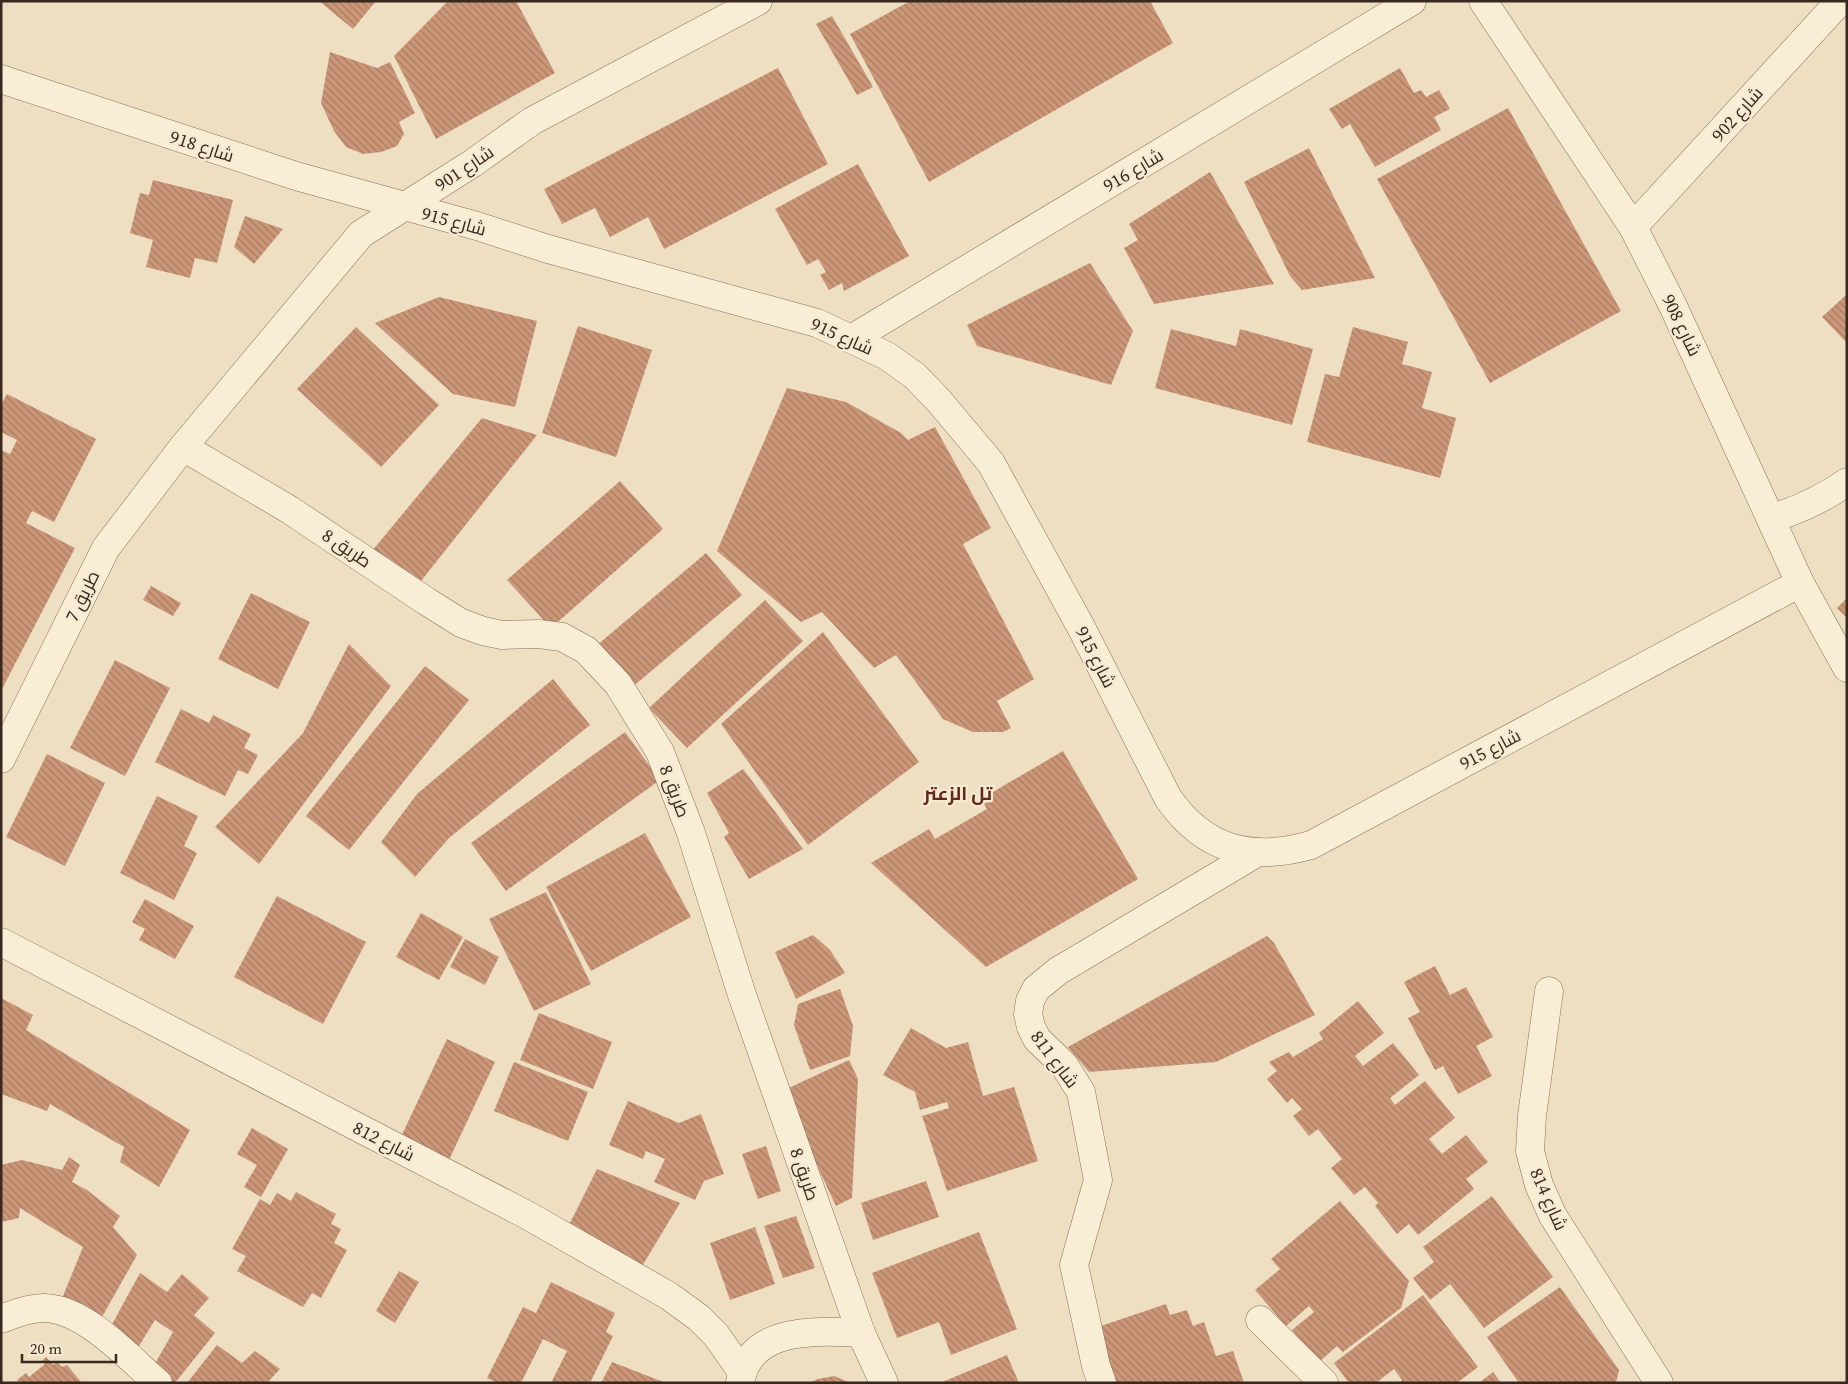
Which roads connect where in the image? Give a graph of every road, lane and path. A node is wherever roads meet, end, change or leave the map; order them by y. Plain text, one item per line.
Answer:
1 (758, 1) edge
2 (1412, 1) edge
3 (1483, 1) edge
4 (1840, 1) edge
5 (1, 79) edge
6 (404, 207) junction
7 (1633, 227) junction
8 (853, 338) junction
9 (183, 447) junction
10 (1847, 482) edge
11 (1773, 518) junction
12 (1800, 583) junction
13 (1847, 668) edge
14 (1, 759) edge
15 (1258, 852) junction
16 (1, 942) edge
17 (1549, 991) dead end
18 (1, 1319) edge
19 (1260, 1320) dead end
20 (862, 1333) junction
21 (741, 1377) edge
22 (158, 1383) edge
23 (884, 1383) edge
24 (1102, 1383) edge
25 (1324, 1383) edge
26 (1658, 1383) edge

1 - 6 street, شارع 901
2 - 8 street, شارع 916
3 - 7 street, شارع 908
4 - 7 street, شارع 902
5 - 6 street, شارع 918
6 - 8 street, شارع 915
6 - 9 street, شارع 901
7 - 11 street, شارع 908
8 - 15 street, شارع 915
9 - 14 street, 7 طريق
9 - 20 street, طريق 8
10 - 11 street
11 - 12 street, شارع 908
12 - 13 street, شارع 908
12 - 15 street, شارع 915
15 - 24 street, شارع 811
16 - 21 street, شارع 812
17 - 26 street, شارع 814
18 - 22 street
19 - 25 street
20 - 21 street
20 - 23 street, طريق 8

